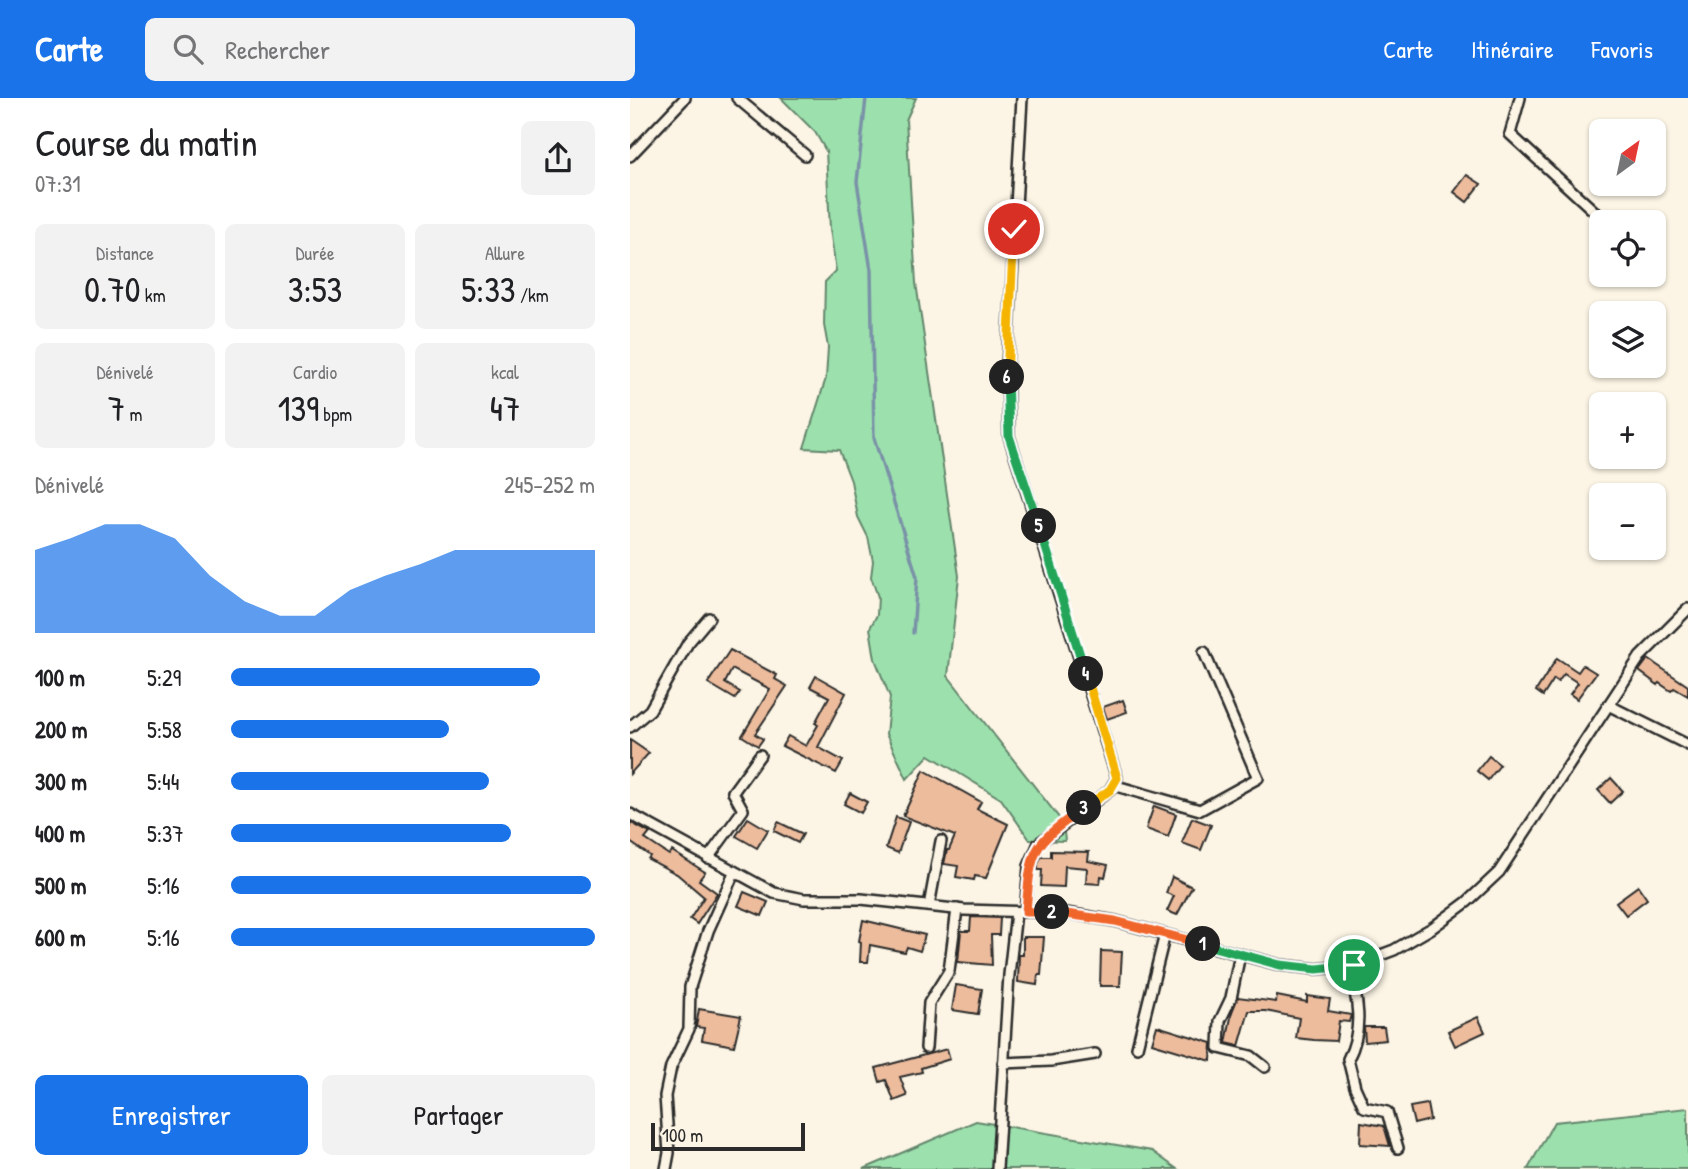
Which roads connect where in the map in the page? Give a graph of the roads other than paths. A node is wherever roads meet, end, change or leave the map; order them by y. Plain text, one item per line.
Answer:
1 (685, 98) edge
2 (737, 98) edge
3 (1022, 98) edge
4 (1521, 98) edge
5 (805, 155) dead end
6 (630, 156) edge
7 (1593, 210) edge
8 (1688, 609) edge
9 (709, 618) dead end
10 (1204, 652) dead end
11 (1608, 705) junction
12 (630, 727) edge
13 (1688, 745) edge
14 (760, 755) dead end
15 (1113, 785) junction
16 (630, 814) edge
17 (942, 841) dead end
18 (708, 859) junction
19 (734, 873) junction
20 (929, 906) junction
21 (957, 909) junction
22 (1021, 912) junction
23 (1165, 934) junction
24 (1240, 954) junction
25 (1348, 966) junction
26 (1138, 1047) dead end
27 (926, 1048) dead end
28 (1095, 1054) dead end
29 (1003, 1063) junction
30 (1265, 1067) dead end
31 (1398, 1148) dead end
32 (666, 1169) edge
33 (997, 1169) edge

1 - 6 street
2 - 5 street
3 - 15 street
4 - 7 street
8 - 11 street
9 - 12 street
10 - 15 street
11 - 13 street
11 - 25 street
14 - 18 street
15 - 22 street
16 - 18 street
17 - 20 street
18 - 19 street
19 - 20 street
19 - 32 street
20 - 21 street
21 - 22 street
21 - 27 street
22 - 23 street
22 - 29 street
23 - 24 street
23 - 26 street
24 - 25 street
24 - 30 street
25 - 31 street
28 - 29 street
29 - 33 street

